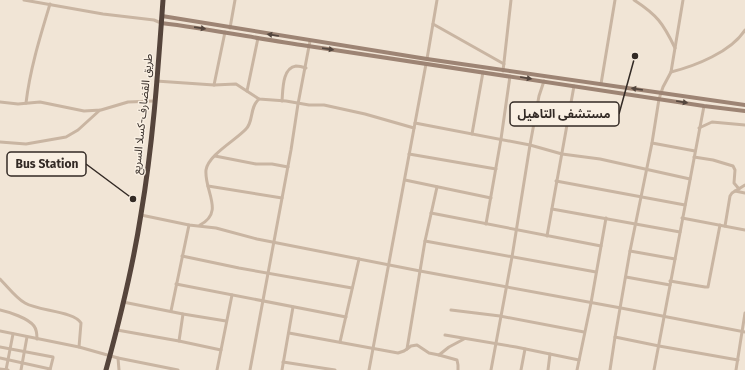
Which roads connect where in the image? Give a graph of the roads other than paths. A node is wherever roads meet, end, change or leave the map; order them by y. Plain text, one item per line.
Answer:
1 (24, 0) edge
2 (163, 0) edge
3 (235, 0) edge
4 (437, 0) edge
5 (511, 0) edge
6 (615, 0) edge
7 (634, 0) edge
8 (683, 0) edge
9 (50, 4) junction
10 (162, 16) junction
11 (154, 20) junction
12 (161, 23) junction
13 (433, 24) junction
14 (230, 28) junction
15 (745, 31) edge
16 (225, 32) junction
17 (258, 38) junction
18 (310, 41) junction
19 (309, 46) junction
20 (674, 48) junction
21 (427, 61) junction
22 (504, 64) junction
23 (306, 68) junction
24 (504, 70) junction
25 (483, 72) junction
26 (671, 72) junction
27 (502, 75) junction
28 (510, 76) junction
29 (546, 76) junction
30 (156, 81) junction
31 (544, 82) junction
32 (600, 84) junction
33 (214, 85) junction
34 (574, 86) junction
35 (247, 91) junction
36 (660, 93) junction
37 (259, 99) junction
38 (659, 99) junction
39 (154, 101) junction
40 (282, 101) junction
41 (0, 102) edge
42 (26, 103) junction
43 (298, 104) junction
44 (745, 105) edge
45 (704, 106) junction
46 (101, 110) junction
47 (745, 111) edge
48 (415, 123) junction
49 (745, 125) edge
50 (414, 128) junction
51 (699, 128) junction
52 (472, 134) junction
53 (501, 139) junction
54 (0, 142) edge
55 (652, 143) junction
56 (530, 145) junction
57 (695, 151) junction
58 (409, 154) junction
59 (562, 154) junction
60 (215, 156) junction
61 (694, 157) junction
62 (288, 166) junction
63 (496, 169) junction
64 (647, 169) junction
65 (690, 178) junction
66 (405, 180) junction
67 (556, 181) junction
68 (208, 186) junction
69 (745, 186) edge
70 (437, 187) junction
71 (739, 189) junction
72 (735, 191) junction
73 (745, 193) edge
74 (641, 197) junction
75 (282, 198) junction
76 (491, 198) junction
77 (685, 204) junction
78 (552, 209) junction
79 (431, 213) junction
80 (141, 215) junction
81 (606, 218) junction
82 (682, 218) junction
83 (486, 224) junction
84 (636, 224) junction
85 (189, 225) junction
86 (720, 225) junction
87 (198, 226) junction
88 (724, 226) junction
89 (516, 230) junction
90 (745, 230) edge
91 (680, 232) junction
92 (547, 236) junction
93 (425, 241) junction
94 (274, 243) junction
95 (601, 246) junction
96 (630, 251) junction
97 (182, 256) junction
98 (512, 257) junction
99 (358, 259) junction
100 (675, 259) junction
101 (389, 265) junction
102 (420, 271) junction
103 (596, 272) junction
104 (268, 273) junction
105 (626, 277) junction
106 (0, 279) edge
107 (670, 283) junction
108 (176, 284) junction
109 (506, 286) junction
110 (352, 288) junction
111 (232, 295) junction
112 (263, 300) junction
113 (123, 302) junction
114 (591, 303) junction
115 (293, 307) junction
116 (621, 308) junction
117 (0, 310) edge
118 (451, 310) dead end
119 (171, 311) junction
120 (745, 313) edge
121 (183, 314) junction
122 (500, 316) junction
123 (663, 316) junction
124 (346, 317) junction
125 (226, 321) junction
126 (117, 330) junction
127 (0, 332) edge
128 (584, 332) junction
129 (743, 332) edge
130 (289, 333) junction
131 (13, 334) junction
132 (445, 335) dead end
133 (27, 337) junction
134 (614, 337) junction
135 (464, 338) junction
136 (37, 339) junction
137 (179, 341) junction
138 (340, 342) junction
139 (495, 344) junction
140 (659, 346) junction
141 (0, 347) edge
142 (79, 347) junction
143 (10, 348) junction
144 (373, 349) junction
145 (407, 349) junction
146 (525, 349) junction
147 (221, 350) junction
148 (24, 351) junction
149 (550, 354) junction
150 (439, 355) junction
151 (110, 356) junction
152 (0, 358) edge
153 (118, 358) junction
154 (8, 360) junction
155 (579, 360) junction
156 (738, 360) junction
157 (283, 362) junction
158 (22, 363) junction
159 (0, 369) edge
160 (50, 369) edge
161 (7, 370) edge
162 (21, 370) edge
163 (106, 370) edge
164 (119, 370) edge
165 (178, 370) edge
166 (217, 370) edge
167 (250, 370) edge
168 (282, 370) edge
169 (335, 370) edge
170 (369, 370) edge
171 (458, 370) edge
172 (491, 370) edge
173 (521, 370) edge
174 (548, 370) edge
175 (577, 370) edge
176 (610, 370) edge
177 (654, 370) edge
178 (736, 370) edge

1 - 9 street
2 - 10 highway, طريق القضارف-كسلا السريع
3 - 14 street
4 - 13 street
5 - 22 street
6 - 32 street
7 - 20 street
8 - 20 street
9 - 11 street
9 - 42 street
10 - 11 street
10 - 12 highway, طريق القضارف-كسلا السريع
10 - 14 main road
11 - 12 street
12 -> 16 main road
12 - 30 highway, طريق القضارف-كسلا السريع
13 - 21 street
13 - 22 street
18 -> 14 main road
15 - 26 street
16 - 17 main road
16 - 33 street
17 - 19 main road
17 - 35 street
18 - 19 street
18 - 21 main road
19 -> 21 main road
19 - 23 street
20 - 26 street
21 - 24 main road
21 - 25 main road
21 - 48 street
22 - 24 street
23 - 40 street
23 - 43 street
24 - 27 street
24 - 29 main road
25 - 27 main road
25 - 52 street
26 - 36 street
27 - 28 main road
28 -> 31 main road
28 - 53 street
29 - 31 street
29 - 32 main road
30 - 33 street
30 - 39 highway, طريق القضارف-كسلا السريع
31 - 34 main road
31 - 56 street
36 -> 32 main road
33 - 35 street
34 - 38 main road
34 - 59 street
35 - 37 street
36 - 38 street
36 - 44 main road
37 - 40 street
37 - 60 street
38 -> 45 main road
38 - 55 street
39 - 46 street
39 - 80 highway, طريق القضارف-كسلا السريع
40 - 43 street
41 - 42 street
42 - 46 street
43 - 50 street
43 - 62 street
45 - 47 main road
45 - 51 street
46 - 54 street
48 - 50 street
48 - 52 street
49 - 51 street
50 - 58 street
51 - 57 street
52 - 53 street
53 - 56 street
53 - 63 street
55 - 57 street
55 - 64 street
56 - 59 street
56 - 89 street
57 - 61 street
58 - 63 street
58 - 66 street
59 - 64 street
59 - 67 street
60 - 62 street
60 - 68 street
61 - 65 street
61 - 71 street
62 - 75 street
63 - 76 street
64 - 65 street
64 - 74 street
65 - 77 street
66 - 70 street
66 - 101 street
67 - 74 street
67 - 78 street
68 - 75 street
68 - 87 street
69 - 71 street
70 - 76 street
70 - 79 street
71 - 72 street
72 - 73 street
72 - 88 street
74 - 77 street
74 - 84 street
75 - 94 street
76 - 83 street
77 - 82 street
78 - 81 street
78 - 92 street
79 - 83 street
79 - 93 street
80 - 85 street
80 - 113 highway, طريق القضارف-كسلا السريع
81 - 84 street
81 - 95 street
82 - 86 street
82 - 91 street
83 - 89 street
84 - 91 street
84 - 96 street
85 - 87 street
85 - 97 street
86 - 88 street
86 - 107 street
87 - 94 street
88 - 90 street
89 - 92 street
89 - 98 street
91 - 100 street
92 - 95 street
93 - 98 street
93 - 102 street
94 - 99 street
94 - 104 street
95 - 103 street
96 - 100 street
96 - 105 street
97 - 104 street
97 - 108 street
98 - 103 street
98 - 109 street
99 - 101 street
99 - 110 street
100 - 107 street
101 - 102 street
101 - 144 street
102 - 109 street
102 - 145 street
103 - 114 street
104 - 110 street
104 - 112 street
105 - 107 street
105 - 116 street
106 - 142 street
107 - 123 street
108 - 111 street
108 - 119 street
109 - 114 street
109 - 122 street
110 - 124 street
111 - 112 street
111 - 125 street
112 - 115 street
112 - 167 street
113 - 119 street
113 - 126 highway, طريق القضارف-كسلا السريع
114 - 116 street
114 - 128 street
115 - 124 street
115 - 130 street
116 - 123 street
116 - 134 street
117 - 136 street
118 - 122 street
119 - 121 street
120 - 129 street
121 - 125 street
121 - 137 street
122 - 128 street
122 - 139 street
123 - 129 street
123 - 140 street
124 - 138 street
125 - 147 street
126 - 137 street
126 - 151 highway, طريق القضارف-كسلا السريع
127 - 131 street
128 - 155 street
129 - 156 street
130 - 138 street
130 - 157 street
131 - 133 street
131 - 143 street
132 - 135 street
133 - 136 street
133 - 148 street
134 - 140 street
134 - 176 street
135 - 139 street
135 - 150 street
136 - 142 street
137 - 147 street
138 - 144 street
139 - 146 street
139 - 172 street
140 - 156 street
140 - 177 street
141 - 143 street
142 - 151 street
143 - 148 street
143 - 154 street
144 - 145 street
144 - 170 street
145 - 150 street
146 - 149 street
146 - 173 street
147 - 166 street
148 - 158 street
148 - 160 street
149 - 155 street
149 - 174 street
150 - 171 street
151 - 153 street
151 - 163 highway, طريق القضارف-كسلا السريع
152 - 154 street
153 - 164 street
153 - 165 street
154 - 158 street
154 - 161 street
155 - 175 street
156 - 178 street
157 - 168 street
157 - 169 street
158 - 160 street
158 - 162 street
159 - 161 street

